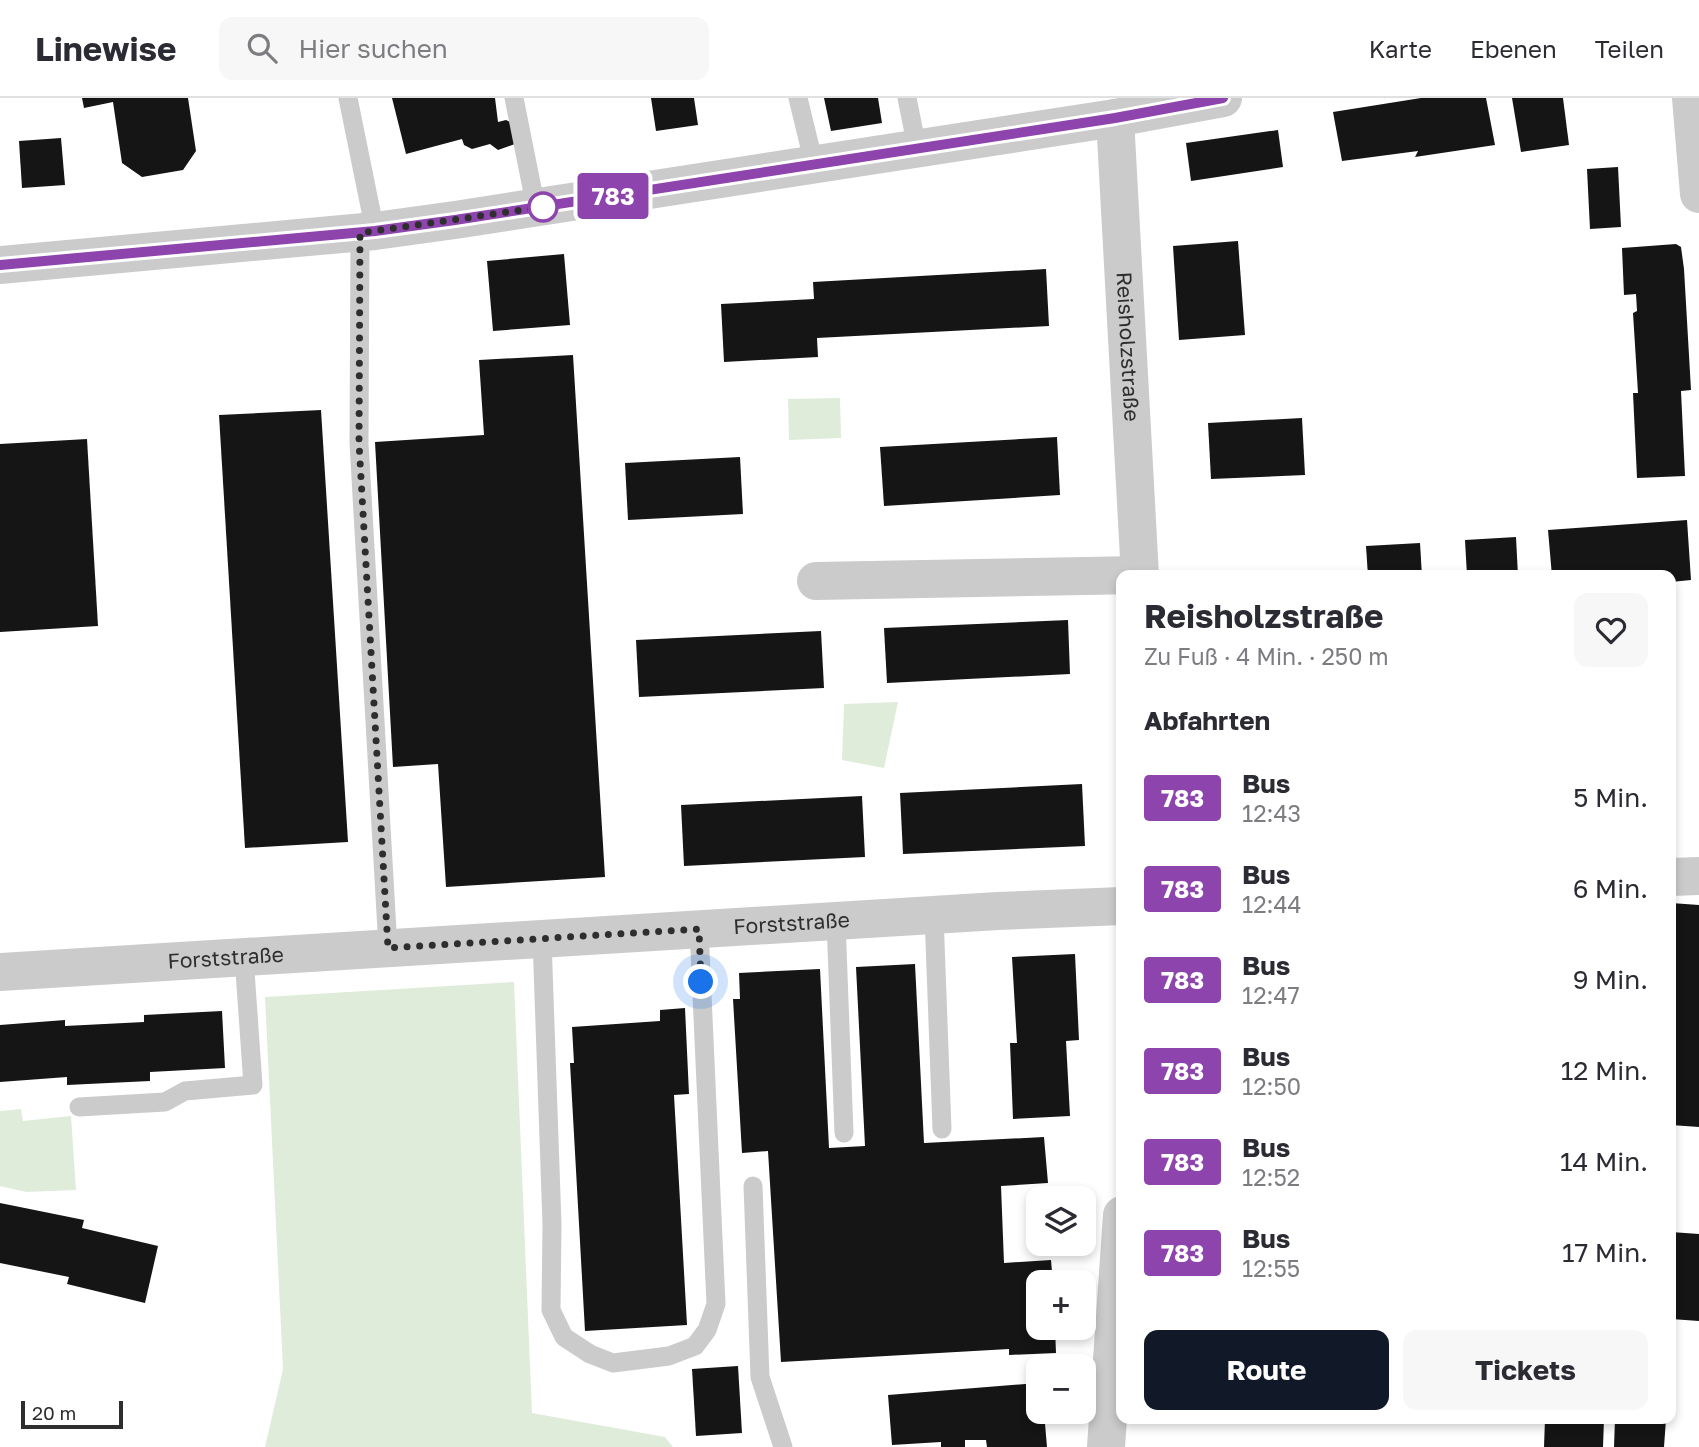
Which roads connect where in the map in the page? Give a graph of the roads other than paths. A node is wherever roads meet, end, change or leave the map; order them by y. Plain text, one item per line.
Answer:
1 (348, 98) edge
2 (514, 98) edge
3 (798, 98) edge
4 (907, 98) edge
5 (1223, 98) edge
6 (1690, 98) edge
7 (1115, 118) junction
8 (917, 148) junction
9 (814, 164) junction
10 (1699, 194) edge
11 (536, 208) junction
12 (367, 232) junction
13 (0, 265) edge
14 (1140, 570) edge
15 (1116, 575) edge
16 (816, 581) dead end
17 (1699, 876) edge
18 (1676, 877) edge
19 (1116, 906) edge
20 (934, 915) junction
21 (836, 921) junction
22 (699, 929) junction
23 (542, 939) junction
24 (388, 948) junction
25 (244, 957) junction
26 (0, 972) edge
27 (79, 1107) dead end
28 (942, 1129) dead end
29 (844, 1133) dead end
30 (753, 1186) dead end
31 (1116, 1318) edge
32 (783, 1447) edge
33 (1106, 1447) edge

1 - 12 lane
2 - 11 lane
3 - 9 lane
4 - 8 lane
5 - 7 street
6 - 10 street
7 - 8 street
7 - 14 street, Reisholzstraße
8 - 9 street
9 - 11 street
11 - 12 street
12 - 13 street
12 - 24 lane
15 - 16 street, Reisholzstraße
17 - 18 street
19 - 20 street, Forststraße
20 - 21 street, Forststraße
20 - 28 lane
21 - 22 street, Forststraße
21 - 29 lane
22 - 23 street, Forststraße
22 - 23 lane
23 - 24 street, Forststraße
24 - 25 street, Forststraße
25 - 26 street, Forststraße
25 - 27 lane
30 - 32 lane
31 - 33 street

